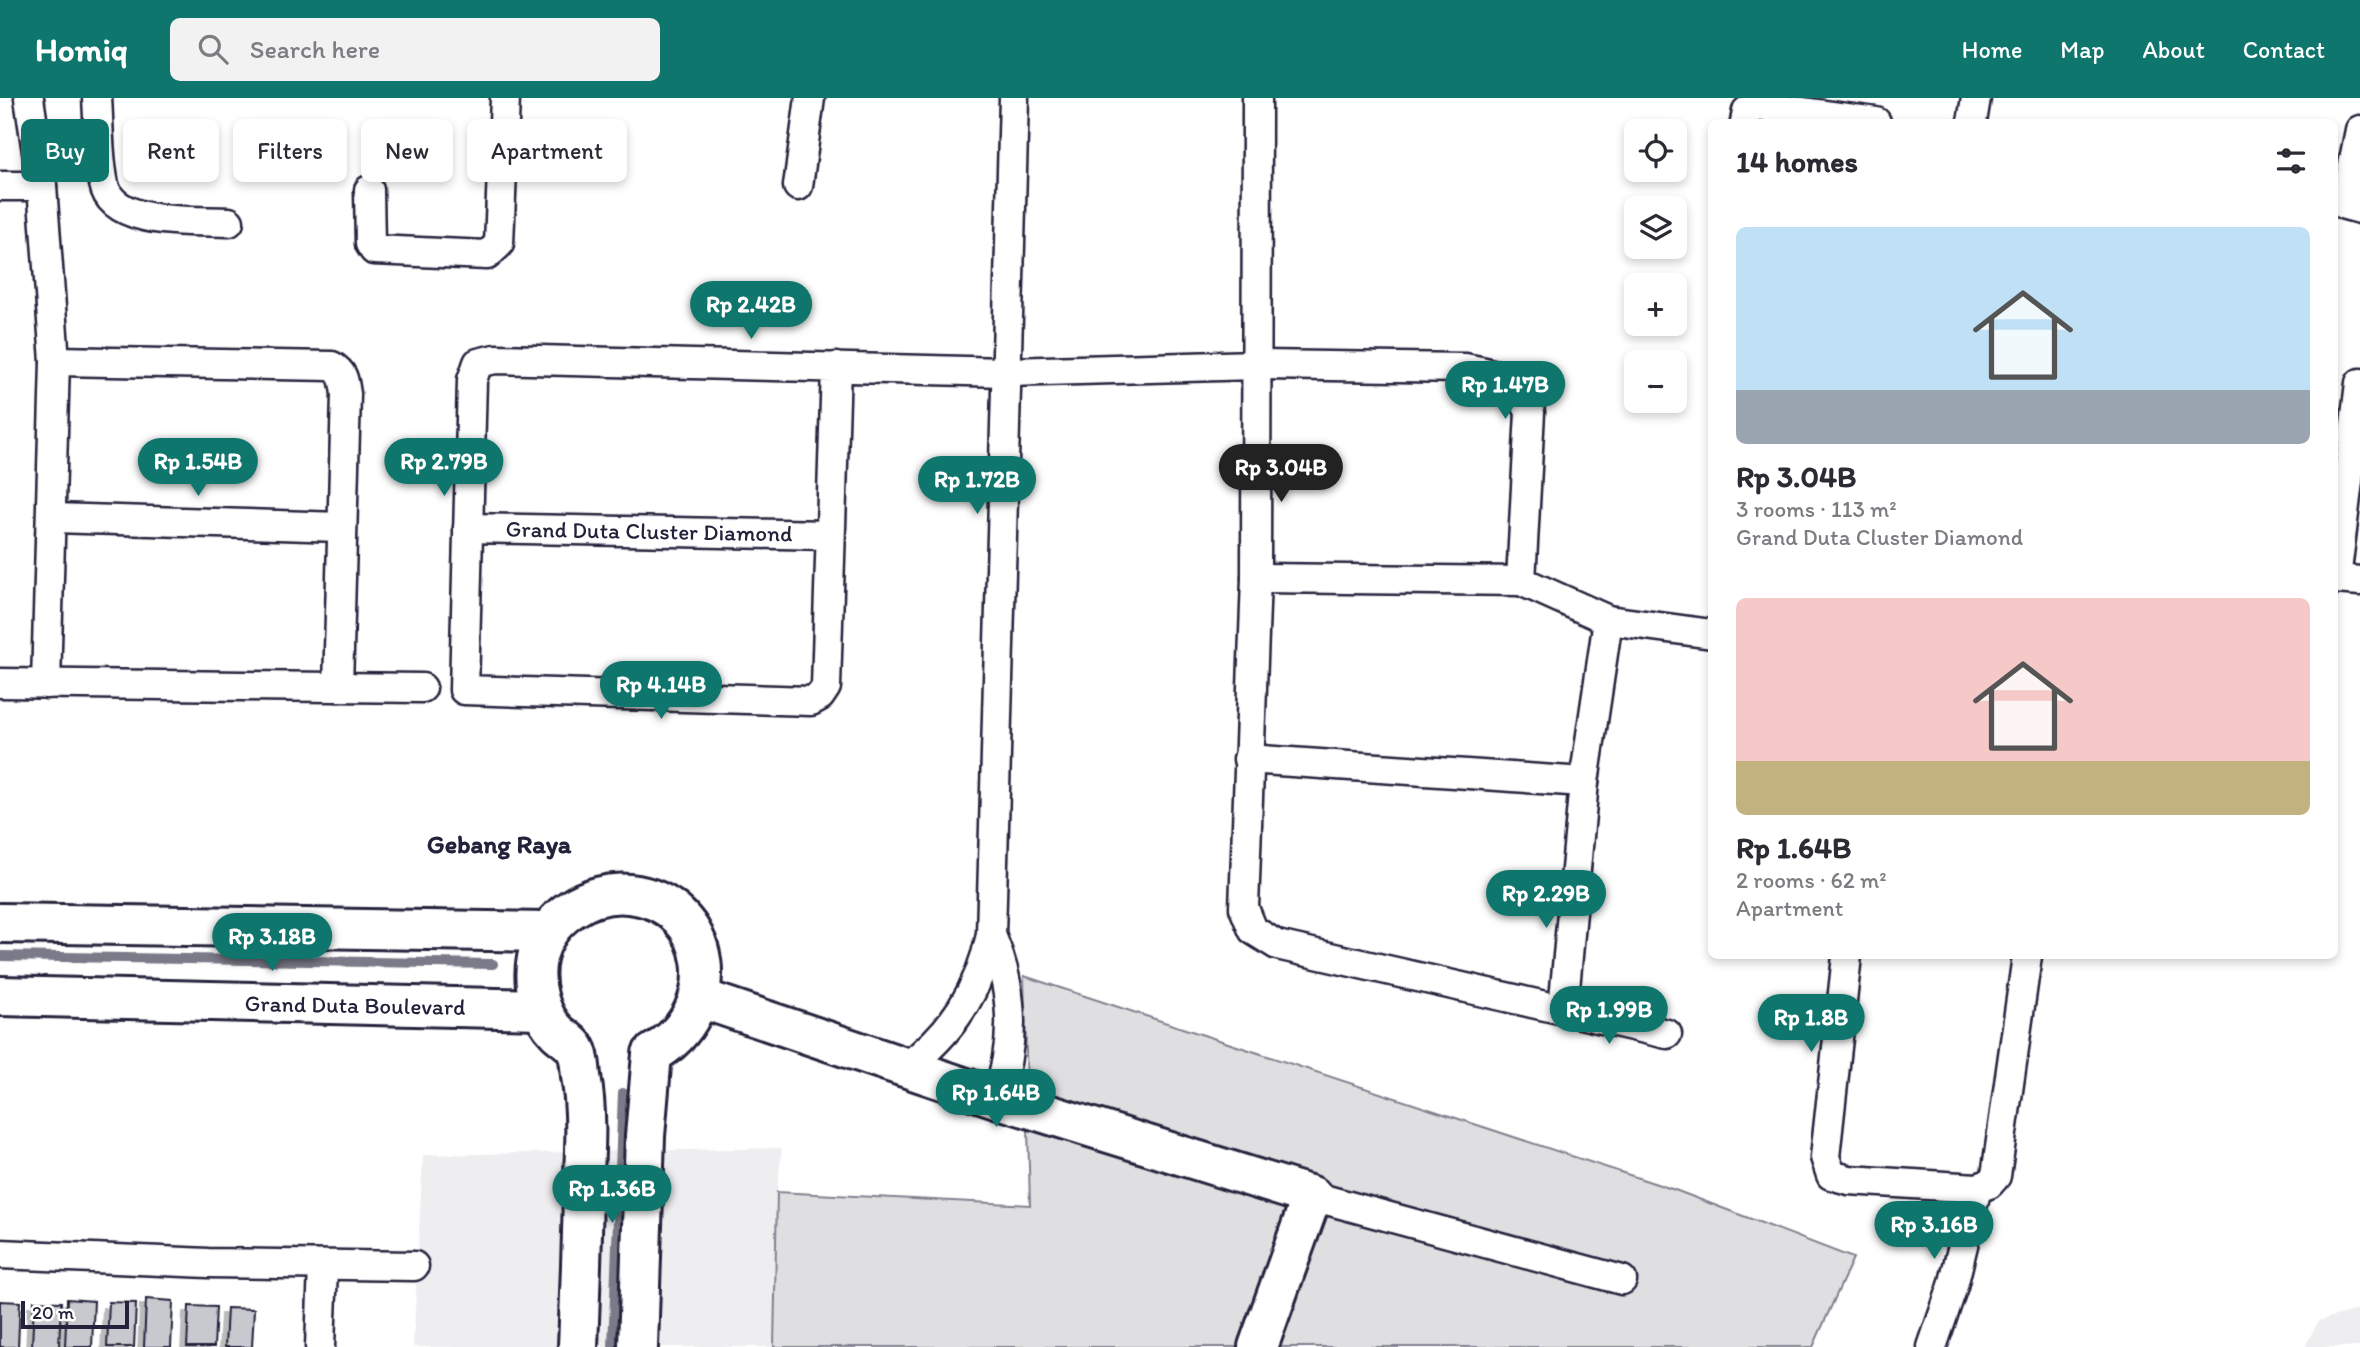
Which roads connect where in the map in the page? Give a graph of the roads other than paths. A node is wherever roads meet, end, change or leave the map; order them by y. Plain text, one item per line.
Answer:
1 (29, 98) edge
2 (97, 98) edge
3 (505, 98) edge
4 (810, 98) edge
5 (1014, 98) edge
6 (1257, 98) edge
7 (1976, 98) edge
8 (1831, 112) edge
9 (1746, 119) edge
10 (1862, 119) edge
11 (1972, 119) edge
12 (2360, 130) edge
13 (0, 186) edge
14 (42, 186) junction
15 (798, 186) dead end
16 (369, 190) dead end
17 (2347, 205) edge
18 (229, 222) dead end
19 (55, 361) junction
20 (1256, 365) junction
21 (836, 367) junction
22 (1005, 372) junction
23 (2351, 389) edge
24 (52, 519) junction
25 (341, 527) junction
26 (468, 527) junction
27 (830, 535) junction
28 (1256, 578) junction
29 (1521, 580) junction
30 (2341, 581) edge
31 (1608, 620) junction
32 (1708, 633) edge
33 (0, 683) edge
34 (47, 684) junction
35 (338, 687) junction
36 (422, 688) dead end
37 (1248, 759) junction
38 (1584, 782) junction
39 (0, 923) edge
40 (548, 932) junction
41 (991, 935) junction
42 (1847, 959) edge
43 (2028, 959) edge
44 (0, 996) edge
45 (700, 998) junction
46 (542, 1009) junction
47 (1563, 1010) junction
48 (1667, 1034) dead end
49 (906, 1068) junction
50 (996, 1098) junction
51 (1977, 1188) junction
52 (1312, 1196) junction
53 (0, 1254) edge
54 (323, 1266) junction
55 (414, 1266) dead end
56 (1622, 1280) dead end
57 (320, 1347) edge
58 (578, 1347) edge
59 (638, 1347) edge
60 (1258, 1347) edge
61 (1932, 1347) edge

1 - 14 street
2 - 18 street
3 - 16 street
4 - 15 street
5 - 22 street
6 - 20 street
7 - 11 street
8 - 9 street
8 - 10 street
12 - 17 street
13 - 14 street
14 - 19 street
19 - 24 street
19 - 25 street
20 - 22 street
20 - 28 street
20 - 29 street
21 - 22 street
21 - 26 street
21 - 27 street
22 - 41 street
23 - 30 street
24 - 25 street
24 - 34 street
25 - 35 street
26 - 27 street, Grand Duta Cluster Diamond
26 - 27 street
28 - 29 street
28 - 37 street
29 - 31 street
31 - 32 street
31 - 38 street
33 - 34 street
34 - 35 street
35 - 36 street
37 - 38 street
37 - 47 street
38 - 47 street
39 - 40 street
40 - 45 street
40 - 46 street
41 - 49 street
41 - 50 street
42 - 51 street
43 - 51 street
44 - 46 street, Grand Duta Boulevard
45 - 49 street
45 - 59 street
46 - 58 street
47 - 48 street
49 - 50 street
50 - 52 street
51 - 61 street
52 - 56 street
52 - 60 street
53 - 54 street
54 - 55 street
54 - 57 street

